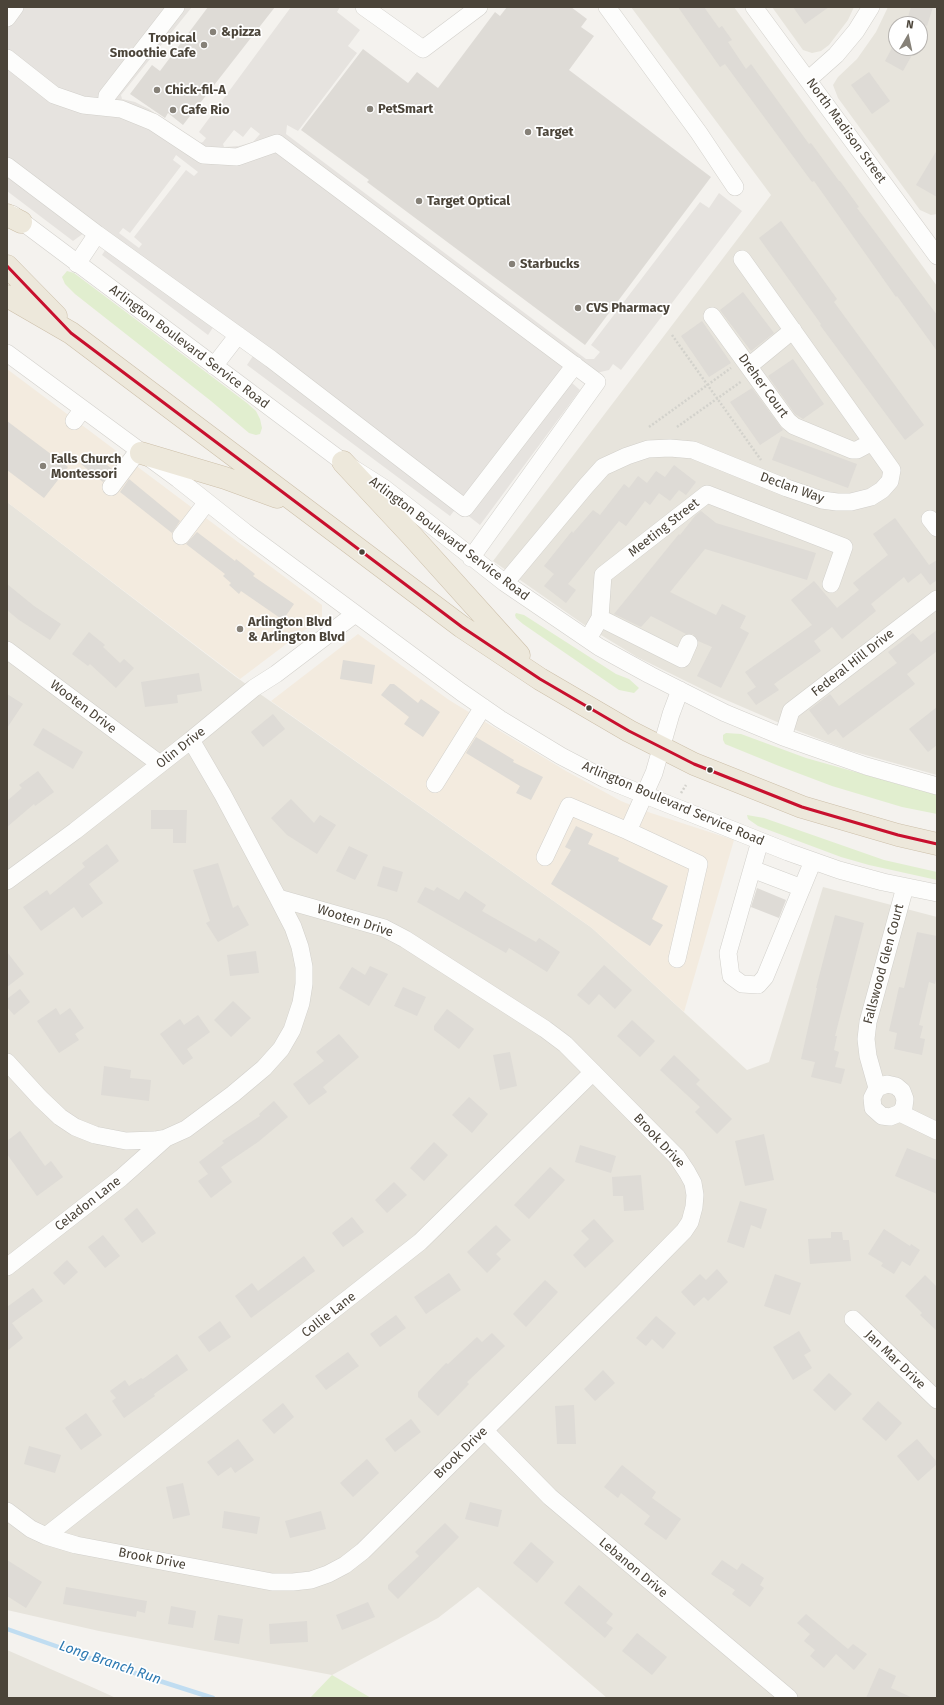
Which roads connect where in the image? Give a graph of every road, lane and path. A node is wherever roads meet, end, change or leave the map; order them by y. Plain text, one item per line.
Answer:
1 (15, 7) edge
2 (176, 7) edge
3 (364, 7) edge
4 (479, 7) edge
5 (607, 7) edge
6 (754, 7) edge
7 (871, 7) edge
8 (7, 18) edge
9 (7, 58) edge
10 (809, 79) junction
11 (106, 107) junction
12 (7, 166) edge
13 (735, 187) dead end
14 (12, 216) edge
15 (97, 234) junction
16 (935, 247) edge
17 (742, 259) dead end
18 (77, 264) junction
19 (7, 266) edge
20 (7, 296) edge
21 (712, 316) dead end
22 (793, 330) junction
23 (71, 333) junction
24 (238, 335) junction
25 (672, 335) dead end
26 (7, 353) edge
27 (214, 366) junction
28 (575, 366) junction
29 (749, 366) junction
30 (707, 385) junction
31 (717, 399) junction
32 (649, 427) dead end
33 (677, 427) dead end
34 (872, 442) junction
35 (139, 452) junction
36 (343, 462) junction
37 (764, 465) dead end
38 (111, 487) dead end
39 (207, 502) junction
40 (300, 506) junction
41 (181, 536) dead end
42 (471, 558) junction
43 (505, 583) junction
44 (831, 584) dead end
45 (937, 599) edge
46 (355, 614) junction
47 (600, 618) junction
48 (588, 639) junction
49 (689, 643) dead end
50 (7, 650) edge
51 (540, 678) junction
52 (680, 690) junction
53 (483, 707) junction
54 (783, 737) junction
55 (191, 740) junction
56 (661, 748) junction
57 (160, 764) junction
58 (435, 784) dead end
59 (686, 785) dead end
60 (937, 786) edge
61 (680, 794) dead end
62 (645, 795) junction
63 (628, 832) junction
64 (760, 841) junction
65 (937, 844) edge
66 (545, 857) dead end
67 (813, 861) junction
68 (752, 870) junction
69 (7, 881) edge
70 (905, 887) junction
71 (802, 888) junction
72 (937, 893) edge
73 (278, 898) junction
74 (677, 958) dead end
75 (7, 1062) edge
76 (593, 1072) junction
77 (877, 1088) junction
78 (900, 1113) junction
79 (937, 1131) edge
80 (166, 1138) junction
81 (7, 1266) edge
82 (853, 1319) dead end
83 (937, 1400) edge
84 (485, 1431) junction
85 (7, 1511) edge
86 (46, 1536) junction
87 (789, 1698) edge

1 - 8 street
2 - 11 street
3 - 4 street
5 - 13 street
6 - 10 street, North Madison Street
7 - 10 street
9 - 11 street
10 - 16 street, North Madison Street
11 - 28 street
12 - 15 street
14 - 18 street, Arlington Boulevard Service Road
15 - 18 street
15 - 24 street
17 - 22 street, Declan Way
18 - 27 street, Arlington Boulevard Service Road
19 - 23 highway
20 - 23 highway
21 - 29 street, Dreher Court
22 - 29 street
22 - 34 street, Declan Way
23 - 40 highway
24 - 27 street
24 - 28 street
25 - 30 path
26 - 35 street, Arlington Boulevard Service Road
27 - 36 street, Arlington Boulevard Service Road
28 - 42 street
29 - 30 path
29 - 31 path
29 - 34 street, Dreher Court
30 - 31 path
30 - 32 path
31 - 33 path
31 - 37 path
34 - 43 street, Declan Way
35 - 38 street
35 - 39 street, Arlington Boulevard Service Road
35 - 40 highway
36 - 42 street, Arlington Boulevard Service Road
36 - 51 highway
39 - 41 street
39 - 46 street, Arlington Boulevard Service Road
40 - 51 highway
42 - 43 street, Arlington Boulevard Service Road
43 - 48 street, Arlington Boulevard Service Road
44 - 47 street, Meeting Street
45 - 54 street, Federal Hill Drive
46 - 53 street, Arlington Boulevard Service Road
46 - 55 street, Olin Drive
47 - 48 street, Meeting Street
47 - 49 street
48 - 52 street, Arlington Boulevard Service Road
50 - 57 street, Wooten Drive
51 - 56 highway
52 - 54 street, Arlington Boulevard Service Road
52 - 56 street
53 - 58 street
53 - 62 street, Arlington Boulevard Service Road
54 - 60 street, Arlington Boulevard Service Road
55 - 57 street, Olin Drive
55 - 73 street
56 - 62 street
56 - 65 highway
57 - 69 street, Olin Drive
59 - 61 path
62 - 63 street
62 - 64 street, Arlington Boulevard Service Road
63 - 66 street
63 - 74 street
64 - 67 street, Arlington Boulevard Service Road
64 - 68 street
67 - 70 street, Arlington Boulevard Service Road
67 - 71 street
68 - 71 street
68 - 71 street
70 - 72 street, Arlington Boulevard Service Road
70 - 77 street, Fallswood Glen Court
73 - 76 street, Wooten Drive
73 - 80 street
75 - 80 street
76 - 84 street, Brook Drive
76 - 86 street, Collie Lane
77 - 78 street
77 - 78 street, Fallswood Glen Court
78 - 79 street
80 - 81 street, Celadon Lane
82 - 83 street, Jan Mar Drive
84 - 86 street, Brook Drive
84 - 87 street, Lebanon Drive
85 - 86 street, Brook Drive

